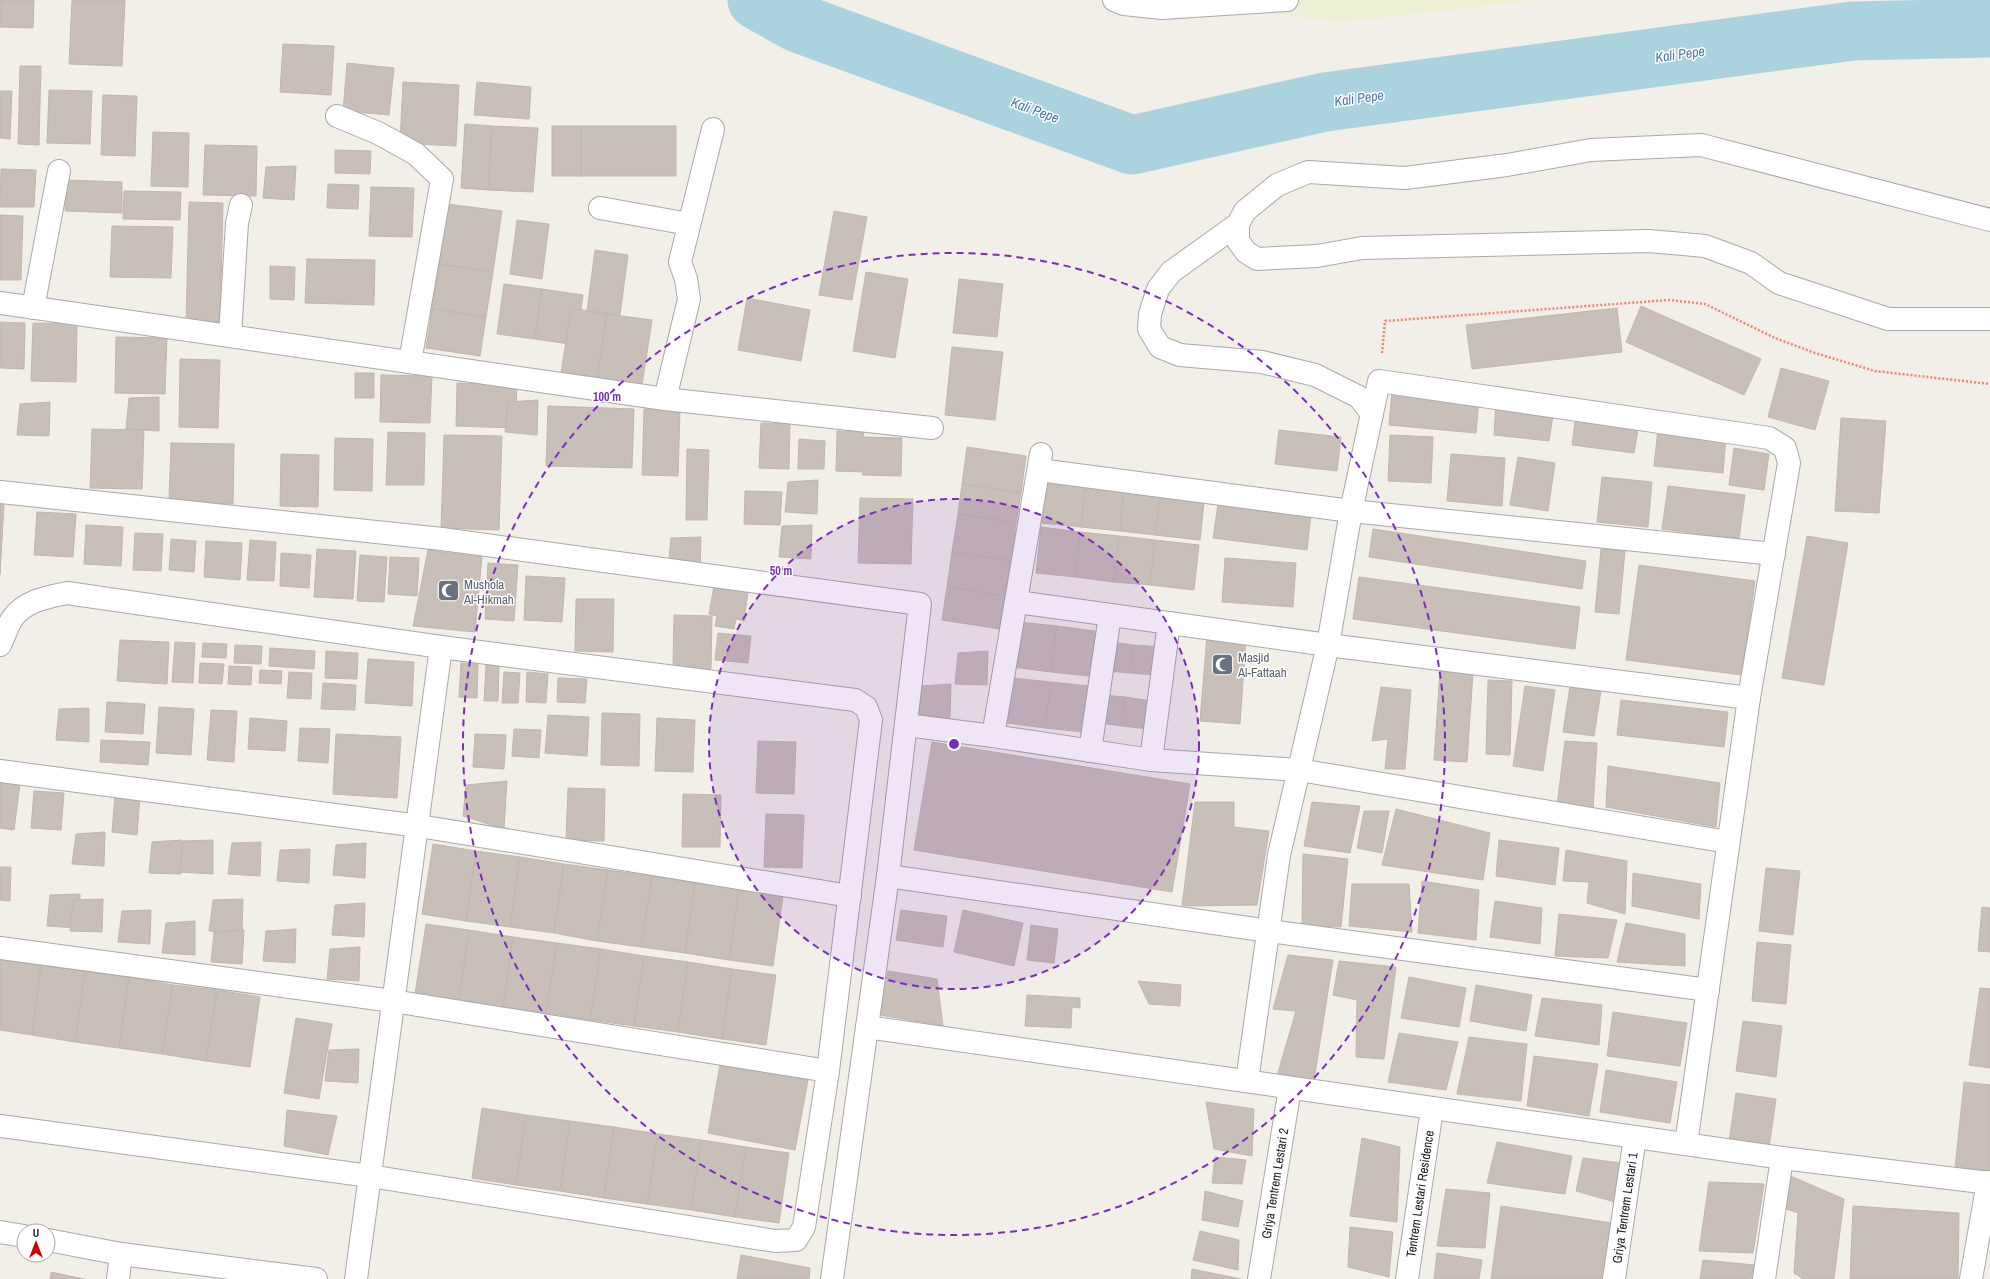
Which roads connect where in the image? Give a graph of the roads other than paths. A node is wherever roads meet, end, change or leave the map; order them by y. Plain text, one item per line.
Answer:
1 (1114, 0) edge
2 (1288, 0) edge
3 (337, 116) dead end
4 (713, 130) dead end
5 (59, 171) dead end
6 (241, 206) dead end
7 (600, 208) dead end
8 (1990, 220) edge
9 (689, 224) junction
10 (1238, 224) junction
11 (0, 304) edge
12 (33, 308) junction
13 (1990, 319) edge
14 (230, 336) junction
15 (410, 362) junction
16 (664, 399) junction
17 (1372, 414) junction
18 (932, 428) dead end
19 (0, 492) edge
20 (1351, 511) junction
21 (1774, 554) junction
22 (1017, 602) junction
23 (1110, 615) junction
24 (1169, 623) junction
25 (0, 645) edge
26 (1328, 645) junction
27 (441, 647) junction
28 (1749, 698) junction
29 (906, 725) junction
30 (993, 736) junction
31 (1090, 751) junction
32 (1151, 760) junction
33 (0, 770) edge
34 (1299, 770) junction
35 (419, 826) junction
36 (1728, 842) junction
37 (888, 876) junction
38 (850, 896) junction
39 (1269, 931) junction
40 (0, 948) edge
41 (1708, 990) junction
42 (393, 1001) junction
43 (867, 1027) junction
44 (828, 1071) junction
45 (1247, 1081) junction
46 (1290, 1088) junction
47 (1432, 1109) junction
48 (0, 1126) edge
49 (1635, 1137) junction
50 (1686, 1144) junction
51 (1782, 1158) junction
52 (370, 1176) junction
53 (1989, 1182) edge
54 (0, 1232) edge
55 (16, 1235) edge
56 (56, 1242) edge
57 (121, 1254) junction
58 (118, 1279) edge
59 (316, 1279) edge
60 (356, 1279) edge
61 (832, 1279) edge
62 (1259, 1279) edge
63 (1406, 1279) edge
64 (1614, 1279) edge
65 (1764, 1279) edge
66 (1971, 1279) edge

1 - 2 street
3 - 15 street
4 - 9 street
5 - 12 street
6 - 14 street
7 - 9 street
8 - 10 street
9 - 16 street
10 - 13 street
10 - 17 street
11 - 12 street
12 - 14 street
14 - 15 street
15 - 16 street
16 - 18 street
17 - 20 street
17 - 21 street
19 - 29 street
20 - 21 street
20 - 22 street
20 - 26 street
21 - 28 street
22 - 23 street
22 - 30 street
23 - 24 street
23 - 31 street
24 - 26 street
24 - 32 street
25 - 27 street
26 - 28 street
26 - 34 street
27 - 35 street
27 - 38 street
28 - 36 street
29 - 30 street
29 - 37 street
30 - 31 street
31 - 32 street
32 - 34 street
33 - 35 street
34 - 36 street
34 - 39 street
35 - 38 street
35 - 42 street
36 - 41 street
37 - 39 street
37 - 43 street
38 - 44 street
39 - 41 street
39 - 45 street
40 - 42 street
41 - 50 street
42 - 44 street
42 - 52 street
43 - 45 street
43 - 61 street
44 - 52 street
45 - 46 street
46 - 47 street
46 - 62 street, Griya Tentrem Lestari 2
47 - 49 street
47 - 63 street, Tentrem Lestari Residence
48 - 52 street
49 - 50 street
49 - 64 street, Griya Tentrem Lestari 1
50 - 51 street
51 - 53 street
51 - 65 street
52 - 60 street
53 - 66 street
54 - 55 street
56 - 57 street
57 - 58 street
57 - 59 street

